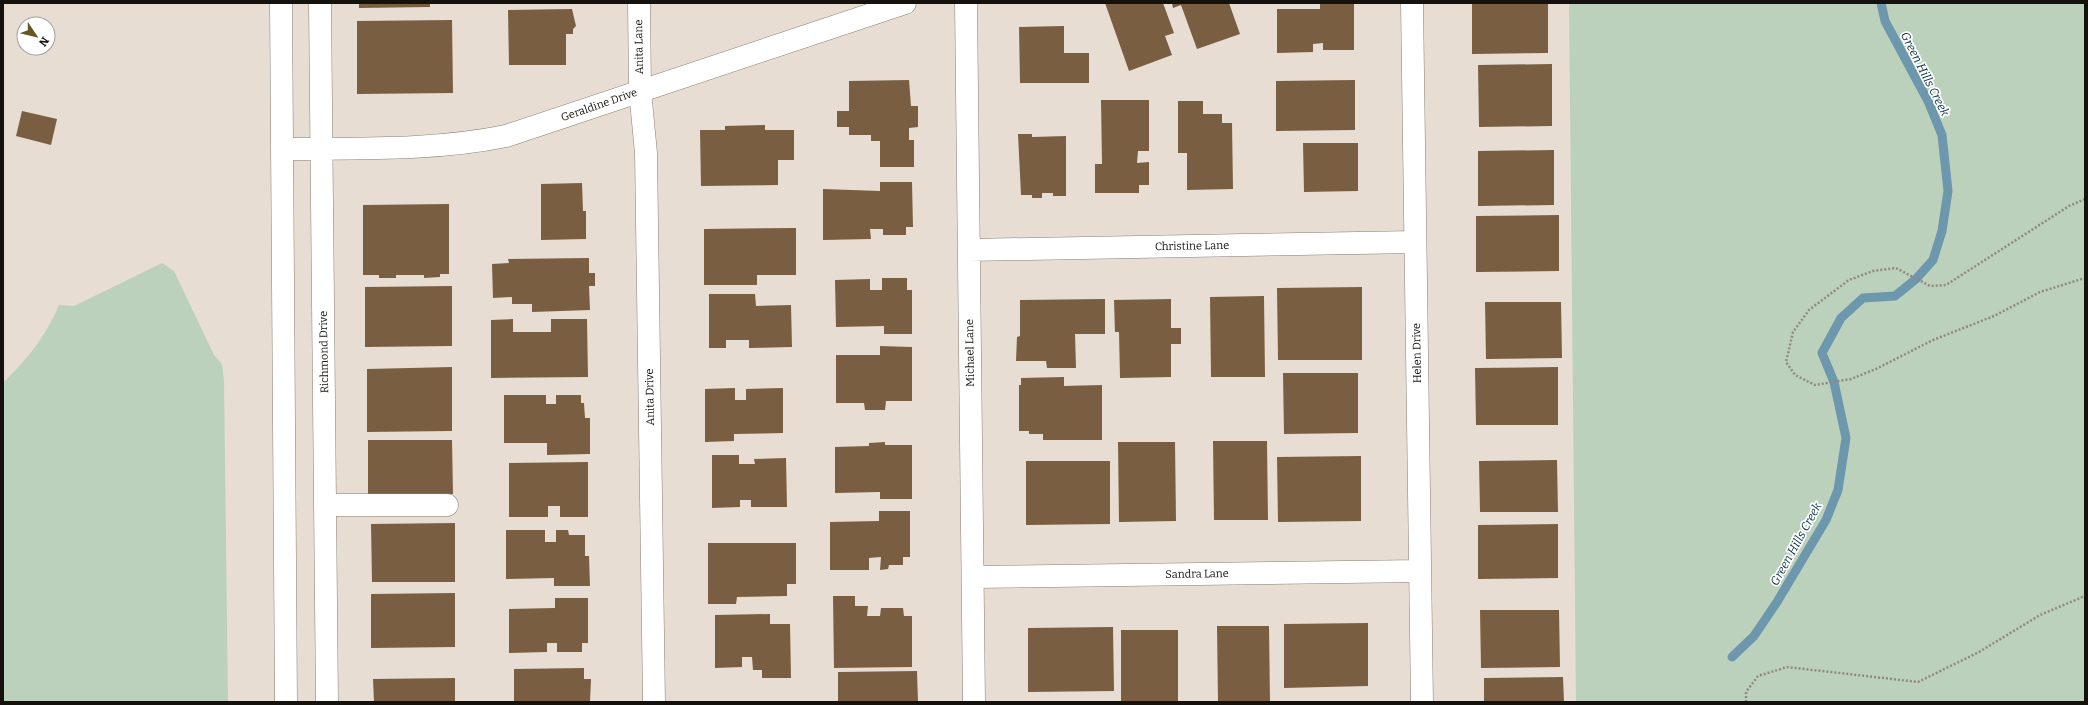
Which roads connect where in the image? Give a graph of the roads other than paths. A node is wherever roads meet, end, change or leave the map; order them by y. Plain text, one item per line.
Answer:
1 (281, 3) edge
2 (320, 3) edge
3 (639, 3) edge
4 (905, 3) edge
5 (966, 3) edge
6 (1412, 3) edge
7 (640, 92) junction
8 (322, 148) junction
9 (283, 149) junction
10 (1416, 242) junction
11 (969, 250) junction
12 (325, 505) junction
13 (447, 505) dead end
14 (1420, 570) junction
15 (973, 577) junction
16 (286, 702) edge
17 (327, 702) edge
18 (654, 702) edge
19 (974, 702) edge
20 (1422, 702) edge

1 - 9 street
2 - 8 street, Richmond Drive
3 - 7 street, Anita Lane
4 - 7 street, Geraldine Drive
5 - 11 street, Michael Lane
6 - 10 street, Helen Drive
7 - 8 street, Geraldine Drive
7 - 18 street, Anita Drive
8 - 9 street, Geraldine Drive
8 - 12 street, Richmond Drive
9 - 16 street
10 - 11 street, Christine Lane
10 - 14 street, Helen Drive
11 - 15 street, Michael Lane
12 - 13 street
12 - 17 street, Richmond Drive
14 - 15 street, Sandra Lane
14 - 20 street, Helen Drive
15 - 19 street, Michael Lane

